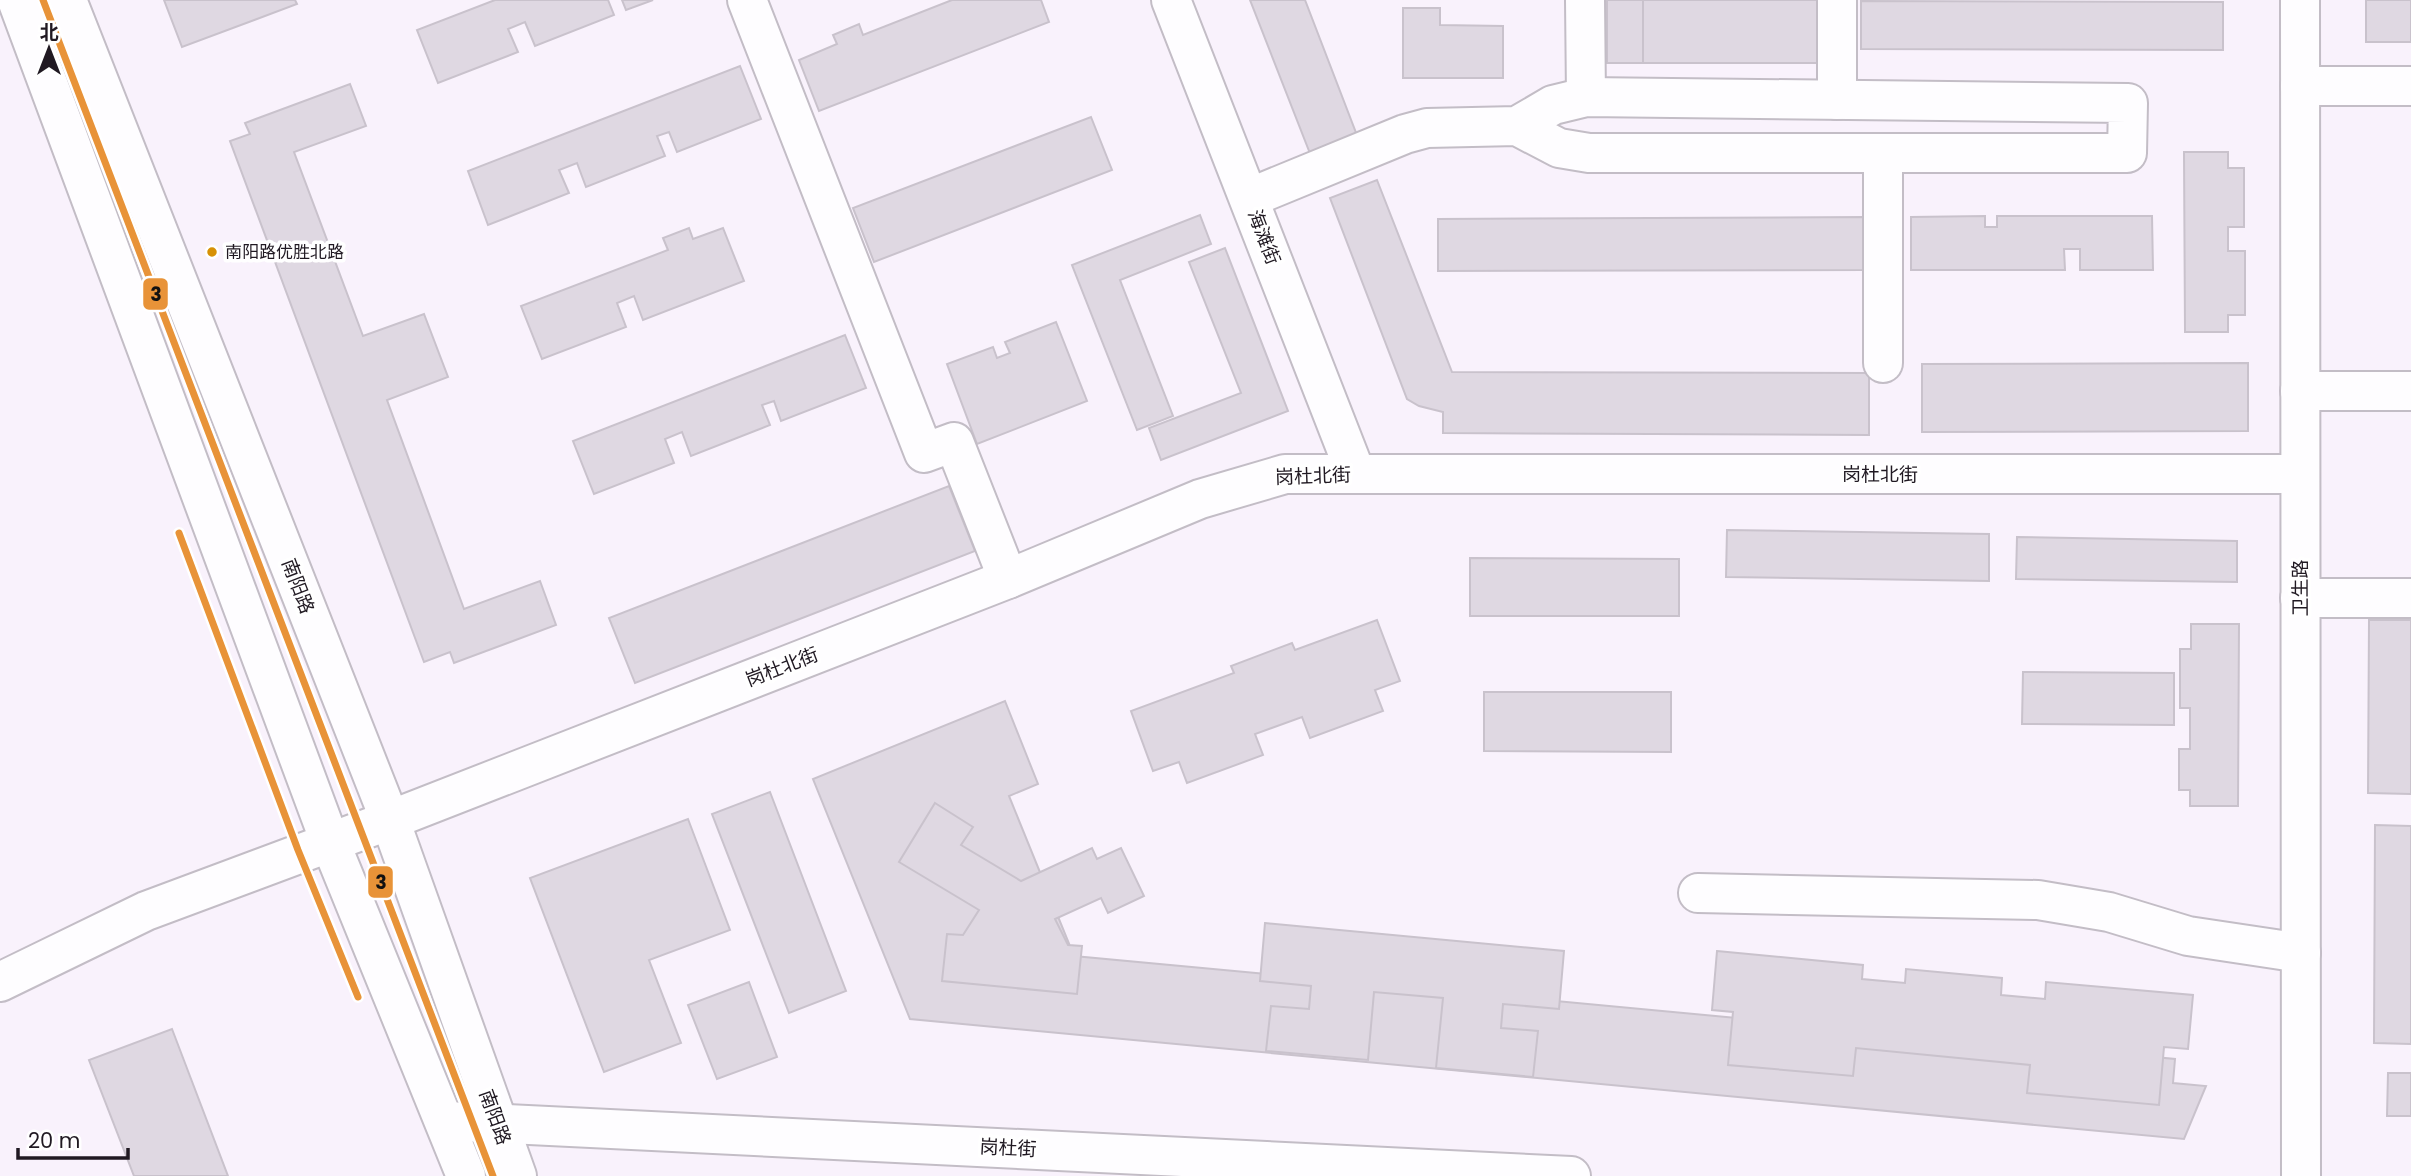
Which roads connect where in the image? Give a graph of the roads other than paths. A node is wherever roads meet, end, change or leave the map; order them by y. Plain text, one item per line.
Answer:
1 (17, 0) edge
2 (68, 0) edge
3 (747, 0) edge
4 (1171, 0) edge
5 (1585, 0) edge
6 (1837, 0) edge
7 (2301, 0) edge
8 (2301, 86) junction
9 (2411, 86) edge
10 (1586, 97) junction
11 (1837, 100) junction
12 (1517, 126) junction
13 (1882, 153) junction
14 (1249, 198) junction
15 (1882, 363) dead end
16 (2301, 390) junction
17 (2411, 391) edge
18 (1356, 474) junction
19 (2301, 474) junction
20 (1007, 579) junction
21 (2301, 598) junction
22 (2411, 598) edge
23 (390, 820) junction
24 (330, 842) junction
25 (1698, 893) dead end
26 (2301, 953) junction
27 (0, 982) edge
28 (445, 1121) junction
29 (497, 1124) junction
30 (466, 1176) edge
31 (517, 1176) edge
32 (1571, 1176) edge
33 (2301, 1176) edge

1 - 24 street
2 - 23 street, 南阳路
3 - 20 street
4 - 14 street, 海滩街
5 - 10 street
6 - 11 street
7 - 8 street, 卫生路
8 - 9 street
8 - 16 street, 卫生路
10 - 11 street
10 - 12 street
11 - 13 street
12 - 13 street
12 - 14 street
13 - 15 street
14 - 18 street, 海滩街
16 - 17 street
16 - 19 street, 卫生路
18 - 19 street, 岗杜北街
18 - 20 street, 岗杜北街
19 - 21 street, 卫生路
20 - 23 street, 岗杜北街
21 - 22 street
21 - 26 street, 卫生路
23 - 24 street, 岗杜北街
23 - 29 street, 南阳路
24 - 27 street, 岗杜北街
24 - 28 street
25 - 26 street
26 - 33 street, 卫生路
28 - 29 street, 岗杜街
28 - 30 street
29 - 31 street, 南阳路
29 - 32 street, 岗杜街

